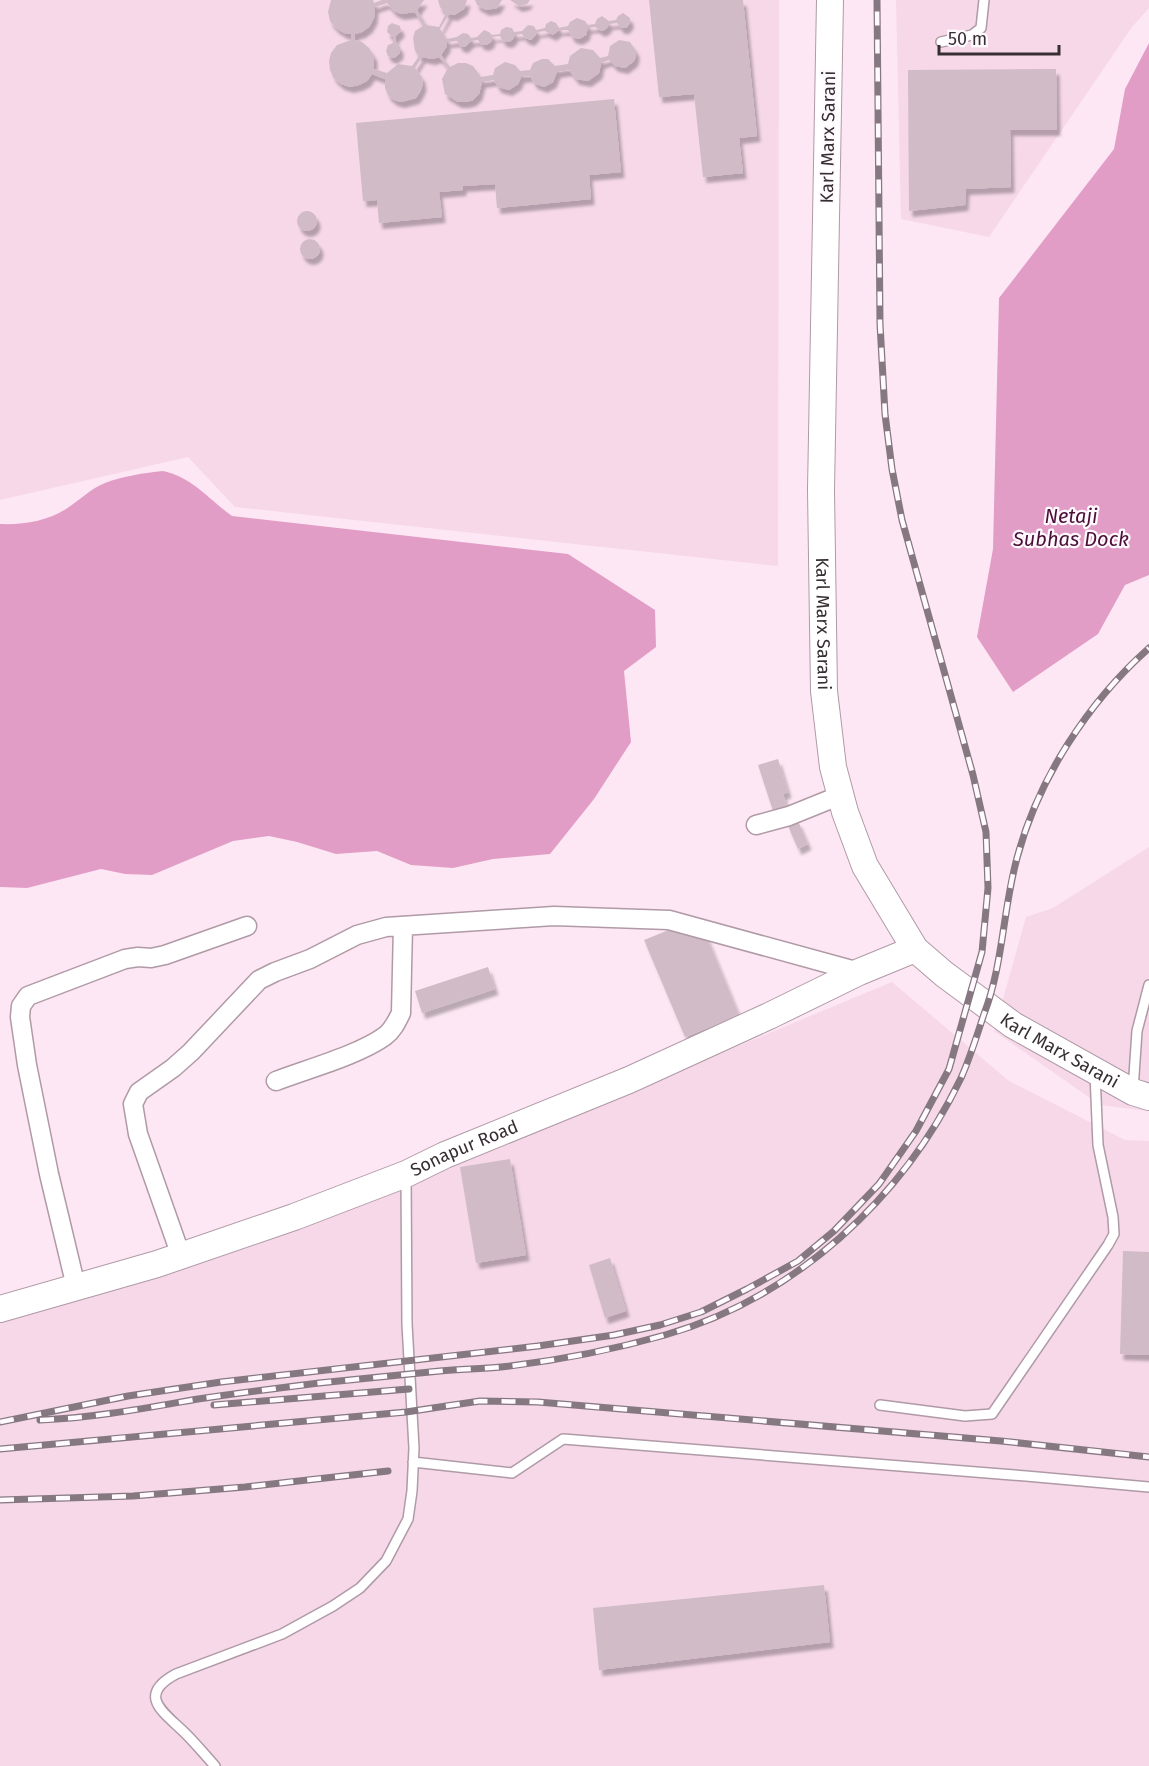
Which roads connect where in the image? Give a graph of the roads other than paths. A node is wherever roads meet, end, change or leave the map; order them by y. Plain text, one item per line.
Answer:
1 (830, 0) edge
2 (984, 0) edge
3 (941, 42) dead end
4 (841, 795) junction
5 (756, 825) dead end
6 (247, 926) dead end
7 (403, 926) junction
8 (915, 949) junction
9 (859, 972) junction
10 (1149, 985) edge
11 (1095, 1071) junction
12 (276, 1081) dead end
13 (1141, 1094) edge
14 (406, 1174) junction
15 (181, 1256) junction
16 (76, 1287) junction
17 (0, 1309) edge
18 (880, 1405) dead end
19 (413, 1462) junction
20 (1149, 1487) edge
21 (215, 1766) edge

1 - 4 main road, Karl Marx Sarani
2 - 3 lane
4 - 5 street
4 - 8 main road, Karl Marx Sarani
6 - 16 street
7 - 9 street
7 - 12 street
7 - 15 street
8 - 9 main road, Sonapur Road
8 - 11 main road, Karl Marx Sarani
9 - 14 main road, Sonapur Road
10 - 13 lane
11 - 13 main road, Karl Marx Sarani
11 - 18 lane
14 - 15 main road, Sonapur Road
14 - 19 lane
15 - 16 main road, Sonapur Road
16 - 17 main road, Sonapur Road
19 - 20 lane
19 - 21 lane

